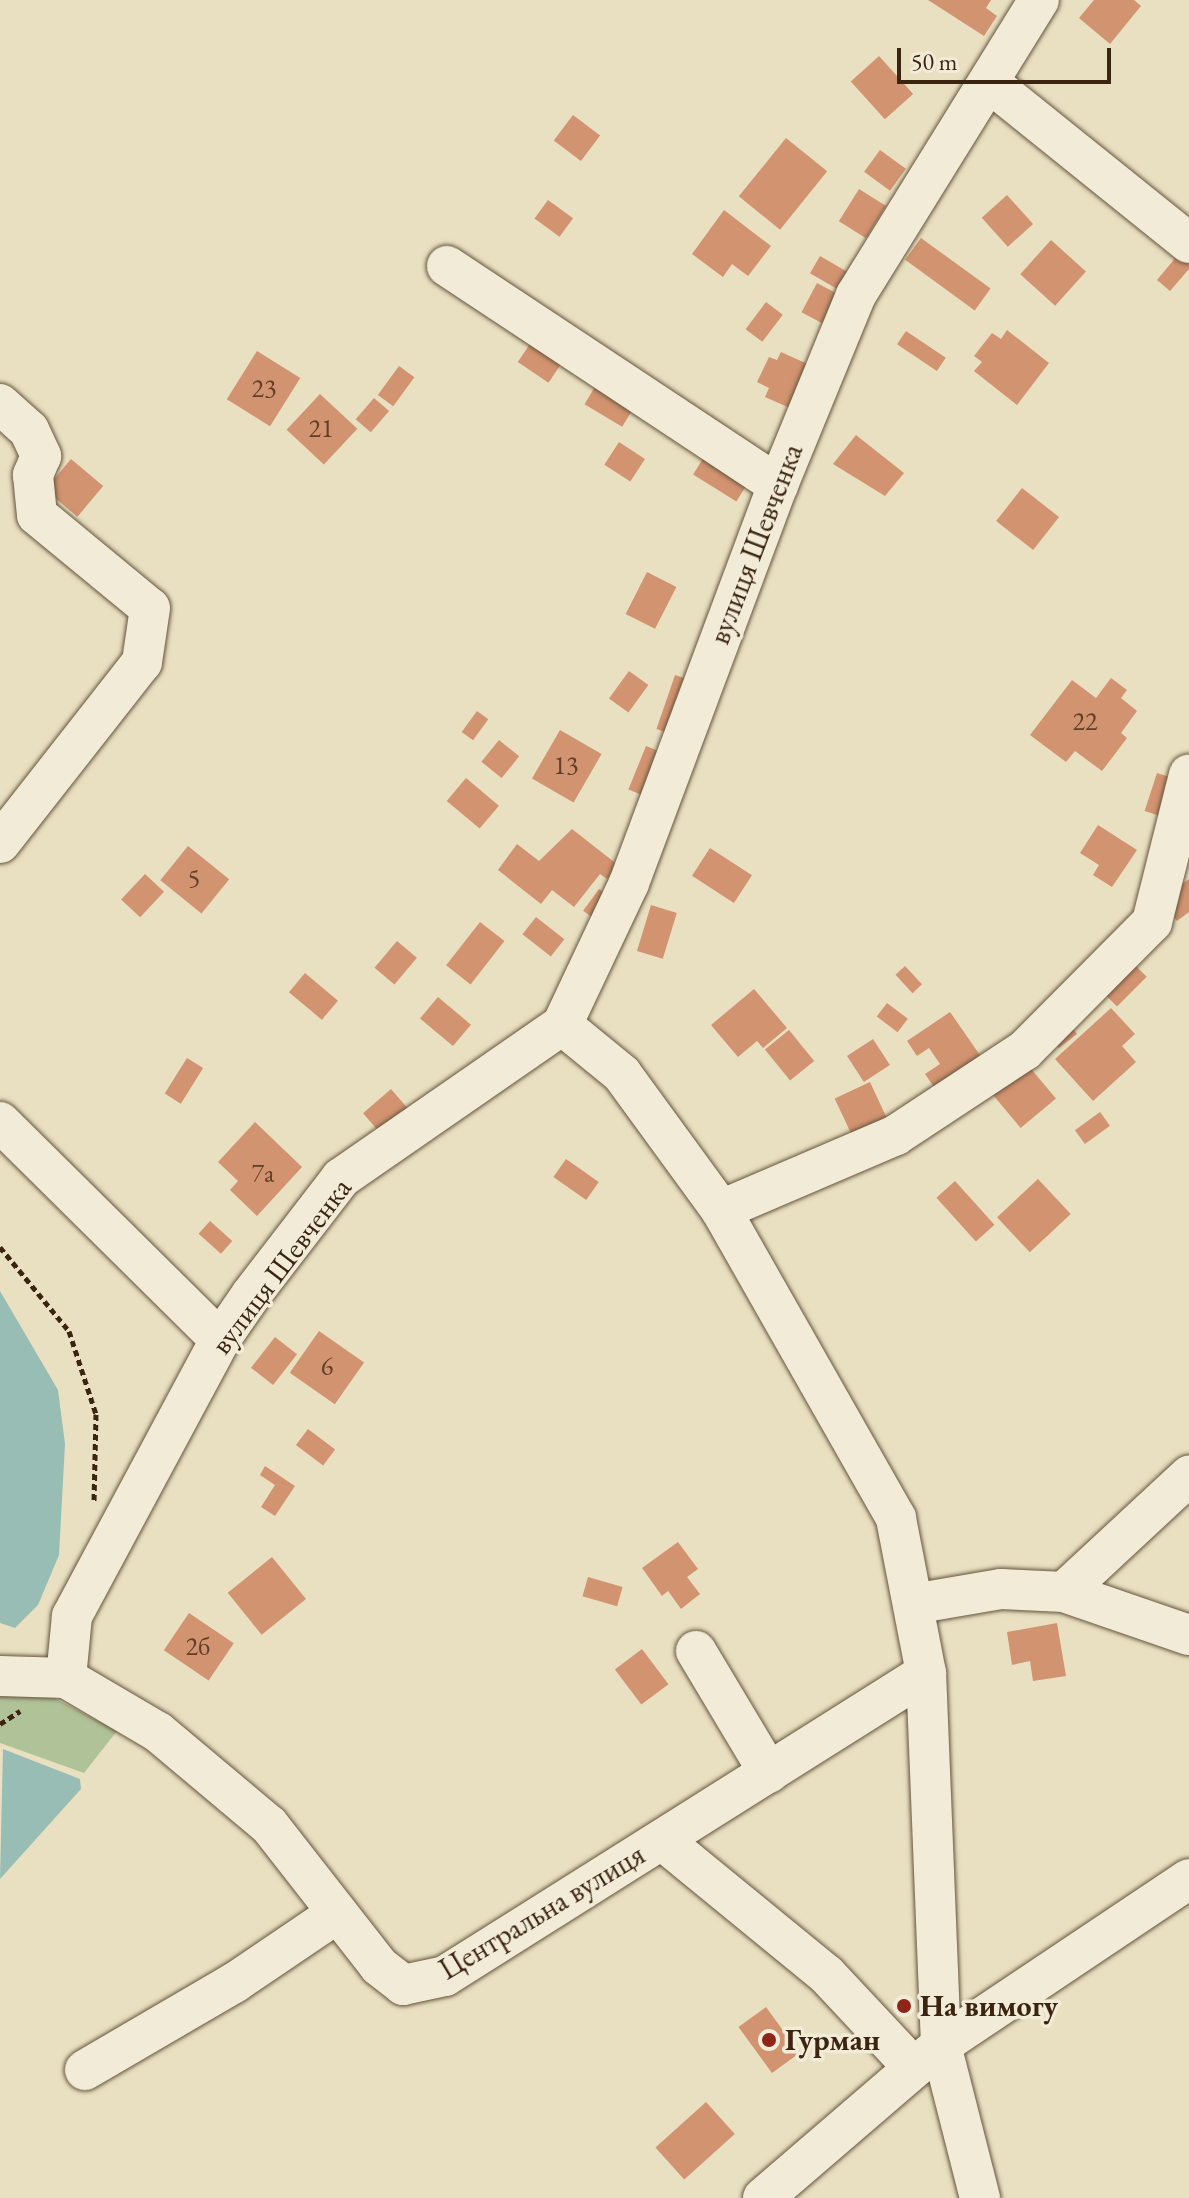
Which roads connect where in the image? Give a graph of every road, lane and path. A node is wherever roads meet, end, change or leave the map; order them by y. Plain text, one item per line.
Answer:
1 (1039, 0) edge
2 (990, 83) junction
3 (1189, 243) edge
4 (447, 266) dead end
5 (0, 404) edge
6 (778, 485) junction
7 (1189, 775) edge
8 (4, 829) edge
9 (562, 1025) junction
10 (0, 1122) edge
11 (721, 1210) junction
12 (0, 1247) edge
13 (220, 1340) junction
14 (1189, 1476) edge
15 (94, 1504) dead end
16 (1064, 1592) junction
17 (913, 1604) junction
18 (1189, 1635) edge
19 (696, 1651) dead end
20 (926, 1673) junction
21 (0, 1676) edge
22 (66, 1678) junction
23 (769, 1773) junction
24 (662, 1840) junction
25 (1189, 1879) edge
26 (336, 1914) junction
27 (927, 2056) junction
28 (85, 2070) dead end
29 (763, 2198) edge
30 (980, 2198) edge

1 - 2 street, вулиця Шевченка
2 - 3 street
2 - 6 street, вулиця Шевченка
4 - 6 street
5 - 8 street
6 - 9 street, вулиця Шевченка
7 - 11 street
9 - 11 street
9 - 13 street, вулиця Шевченка
10 - 13 street
11 - 17 street
12 - 15 path
13 - 22 street, вулиця Шевченка
14 - 16 street
16 - 17 street
16 - 18 street
17 - 20 street
19 - 23 street
20 - 23 street, Центральна вулиця
20 - 27 street
21 - 22 street
22 - 26 street, Центральна вулиця
23 - 24 street, Центральна вулиця
24 - 26 street, Центральна вулиця
24 - 27 street, Центральна вулиця
25 - 27 street
26 - 28 street
27 - 29 street
27 - 30 street

